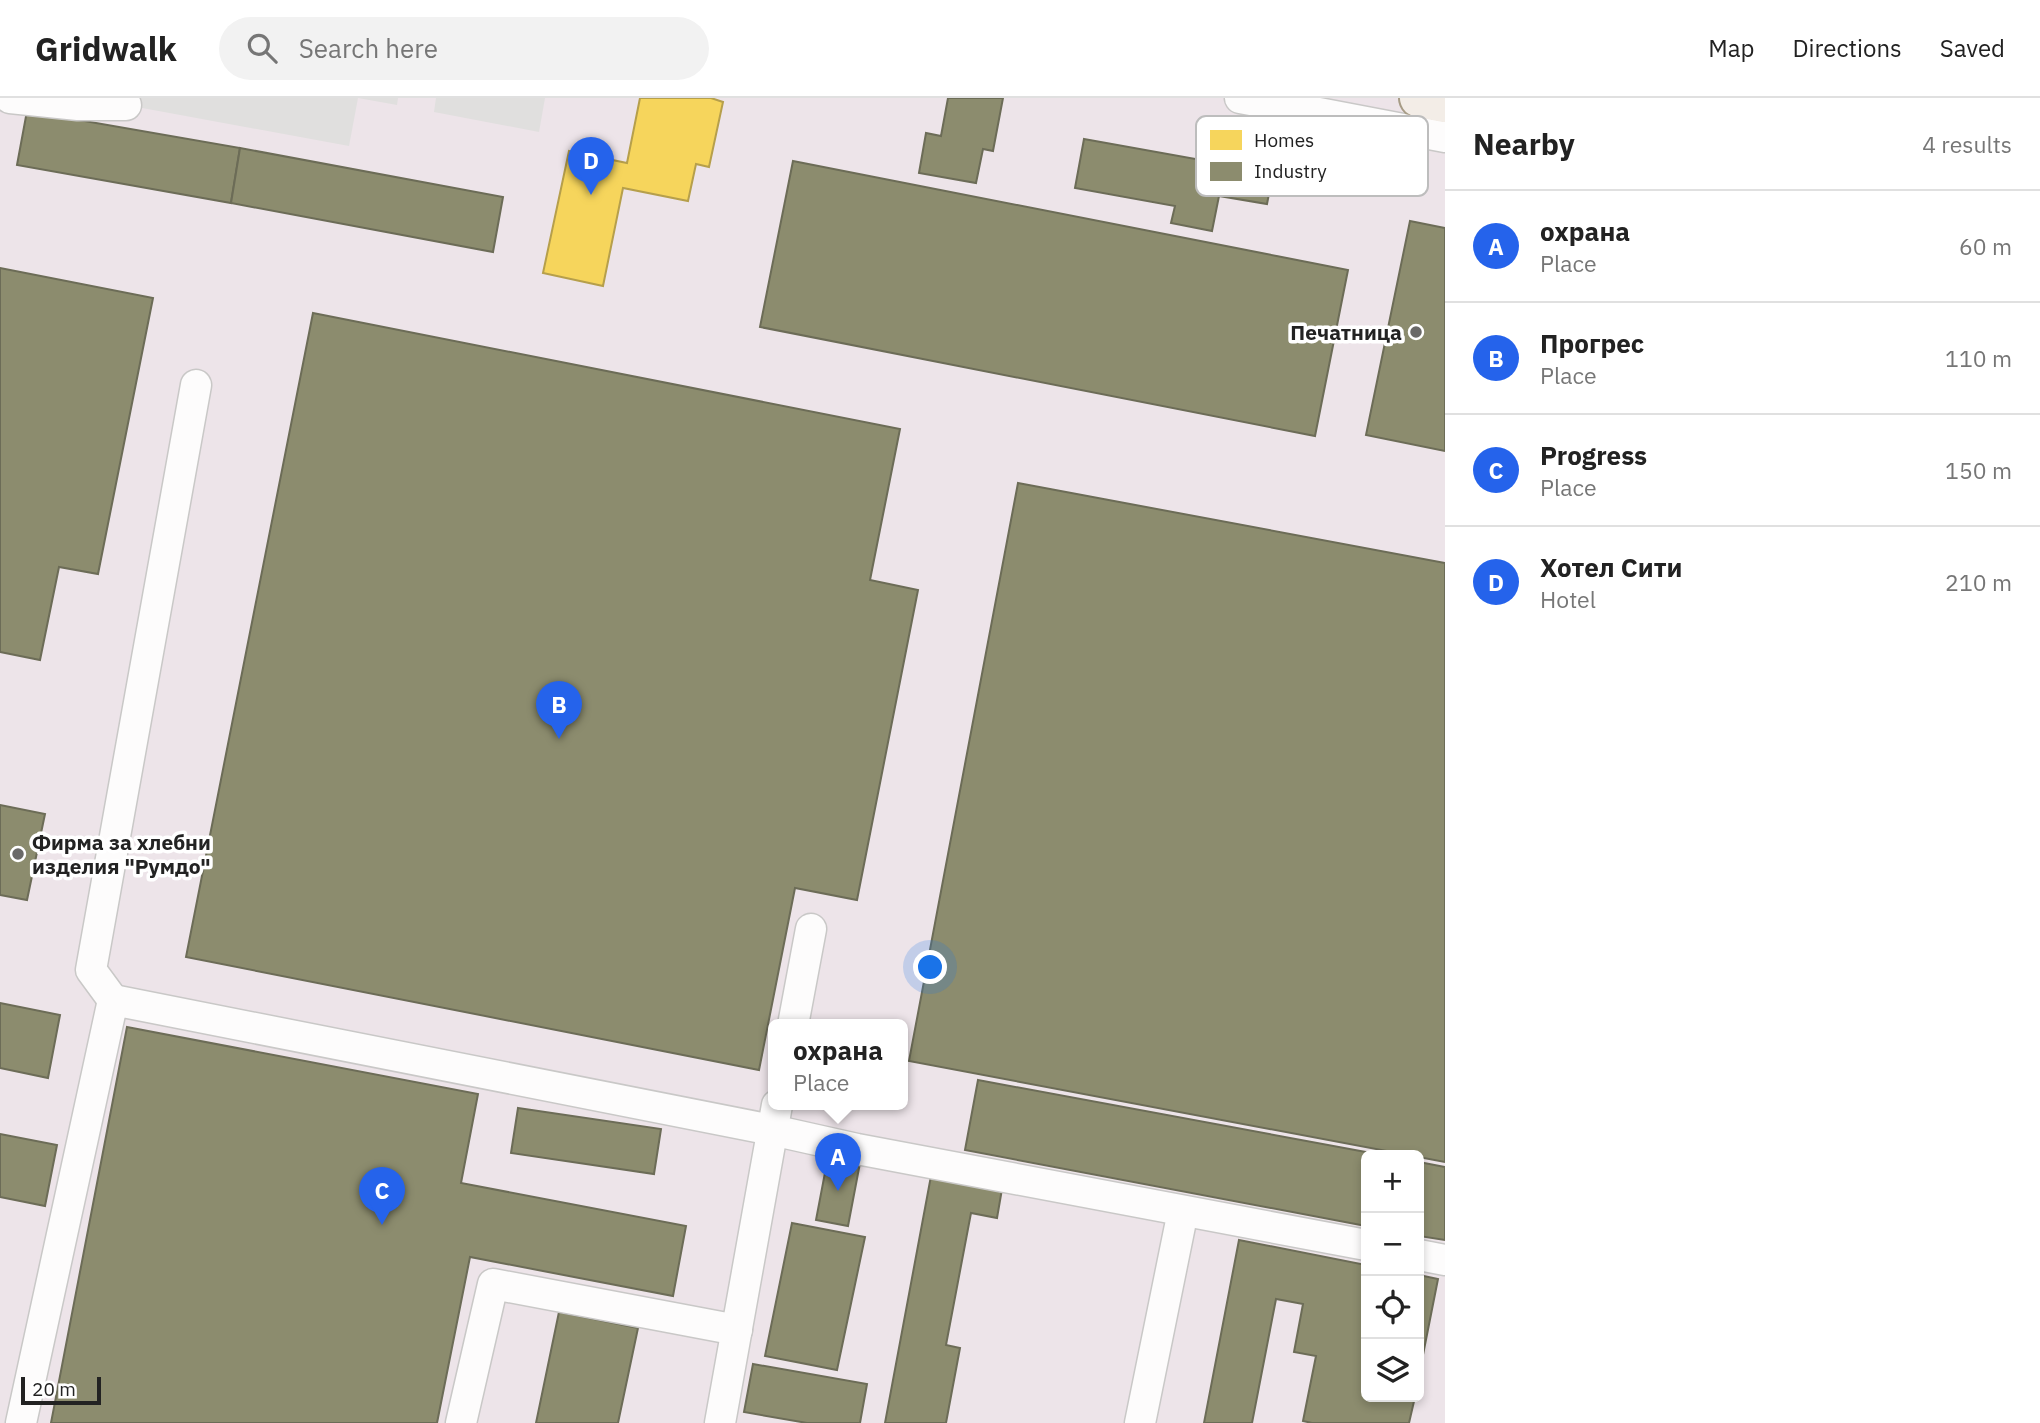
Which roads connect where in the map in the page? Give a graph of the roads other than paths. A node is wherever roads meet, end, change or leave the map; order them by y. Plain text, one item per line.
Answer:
1 (10, 98) edge
2 (1240, 98) edge
3 (1419, 98) edge
4 (1445, 103) edge
5 (126, 105) dead end
6 (1332, 116) edge
7 (196, 385) dead end
8 (811, 929) dead end
9 (113, 1000) junction
10 (794, 1019) edge
11 (775, 1118) edge
12 (1183, 1211) junction
13 (1361, 1244) edge
14 (1424, 1256) edge
15 (1445, 1260) edge
16 (737, 1329) junction
17 (21, 1423) edge
18 (461, 1423) edge
19 (720, 1423) edge
20 (1140, 1423) edge

1 - 5 street
2 - 6 street
3 - 4 main road
7 - 9 street
8 - 10 street
9 - 11 street
9 - 17 street
11 - 12 street
11 - 16 street
12 - 13 street
12 - 20 street
14 - 15 street
16 - 18 street
16 - 19 street

